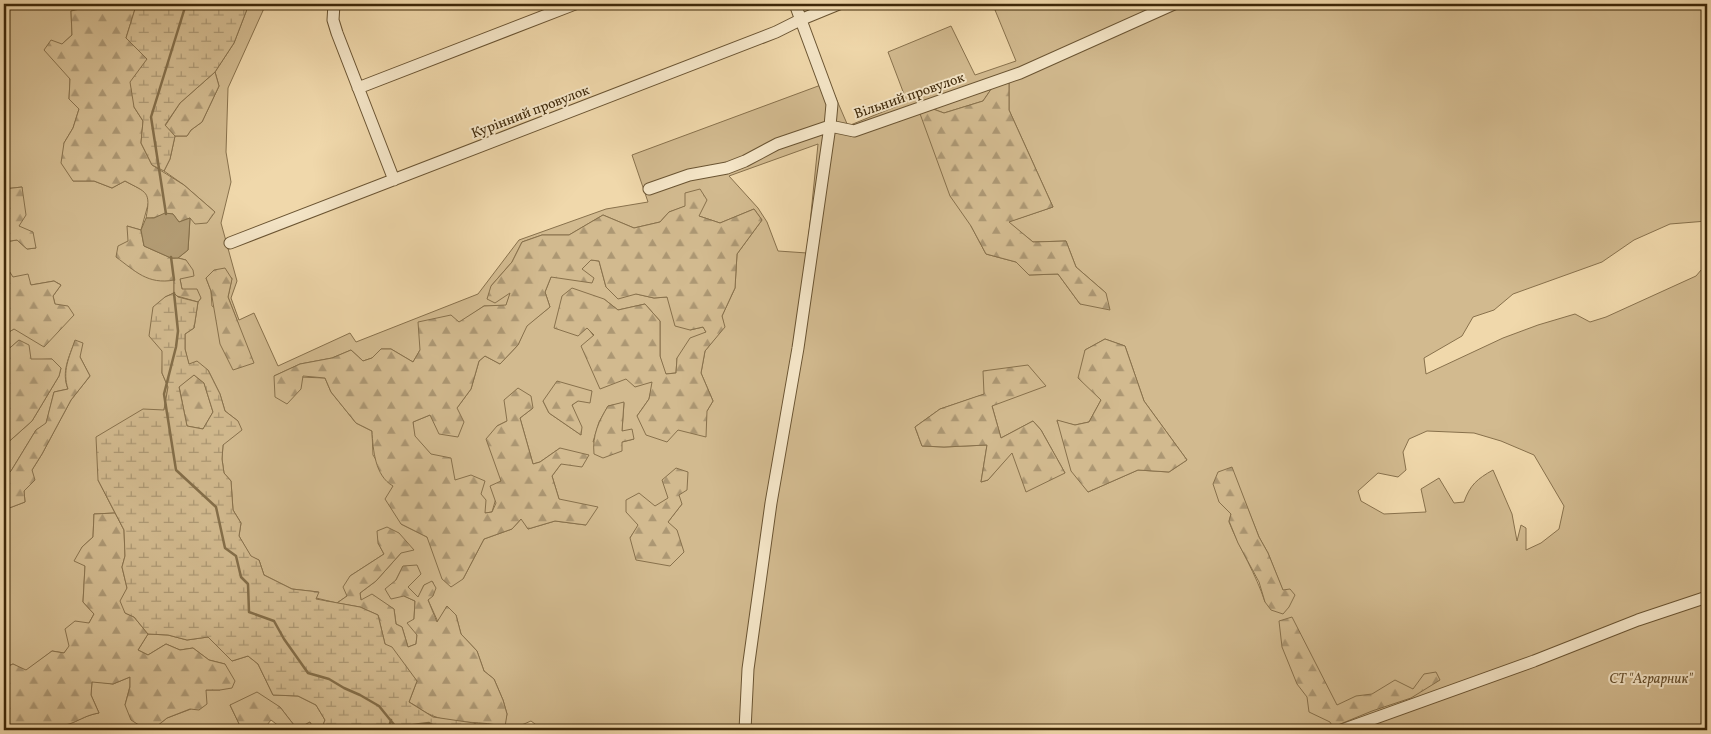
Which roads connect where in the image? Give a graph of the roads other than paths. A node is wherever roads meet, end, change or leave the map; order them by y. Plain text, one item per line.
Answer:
1 (334, 4) edge
2 (575, 4) edge
3 (795, 4) edge
4 (839, 4) edge
5 (1174, 4) edge
6 (800, 20) junction
7 (358, 88) junction
8 (830, 126) junction
9 (394, 180) junction
10 (649, 189) dead end
11 (230, 243) dead end
12 (1707, 597) edge
13 (745, 730) edge
14 (1342, 730) edge

1 - 7 street
2 - 7 street
3 - 6 street
4 - 6 street, Курінний провулок
5 - 8 street, Вільний провулок
6 - 8 street
6 - 9 street, Курінний провулок
7 - 9 street
8 - 10 street, Вільний провулок
8 - 13 street
9 - 11 street, Курінний провулок
12 - 14 street

